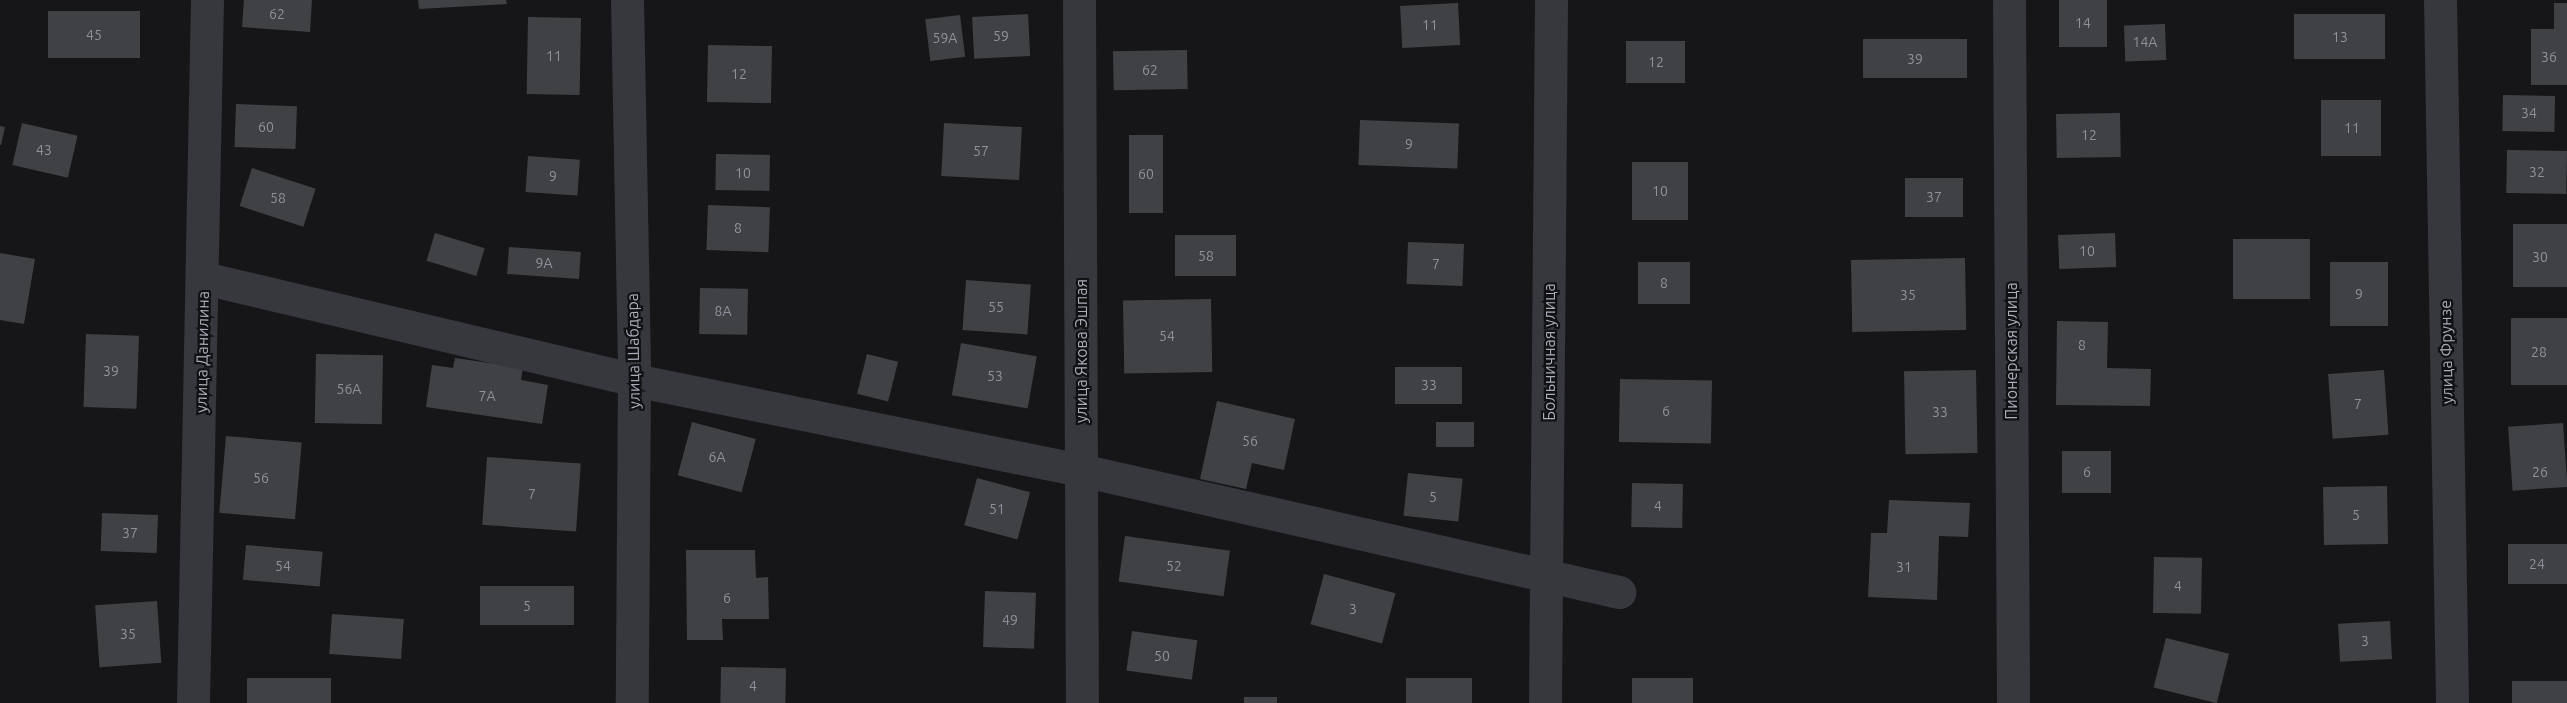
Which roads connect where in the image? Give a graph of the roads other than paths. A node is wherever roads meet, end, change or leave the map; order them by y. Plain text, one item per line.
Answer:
1 (207, 0) edge
2 (627, 0) edge
3 (1079, 0) edge
4 (1551, 0) edge
5 (2009, 0) edge
6 (2440, 0) edge
7 (204, 278) junction
8 (634, 380) junction
9 (1081, 470) junction
10 (1547, 577) junction
11 (1619, 592) dead end
12 (193, 703) edge
13 (632, 703) edge
14 (1082, 703) edge
15 (1545, 703) edge
16 (2013, 703) edge
17 (2452, 703) edge

1 - 7 street, улица Данилина
2 - 8 street, улица Шабдара
3 - 9 street, улица Якова Эшпая
4 - 10 street, Больничная улица
5 - 16 street, Пионерская улица
6 - 17 street, улица Фрунзе
7 - 8 street
7 - 12 street, улица Данилина
8 - 9 street
8 - 13 street, улица Шабдара
9 - 10 street
9 - 14 street, улица Якова Эшпая
10 - 11 street
10 - 15 street, Больничная улица

